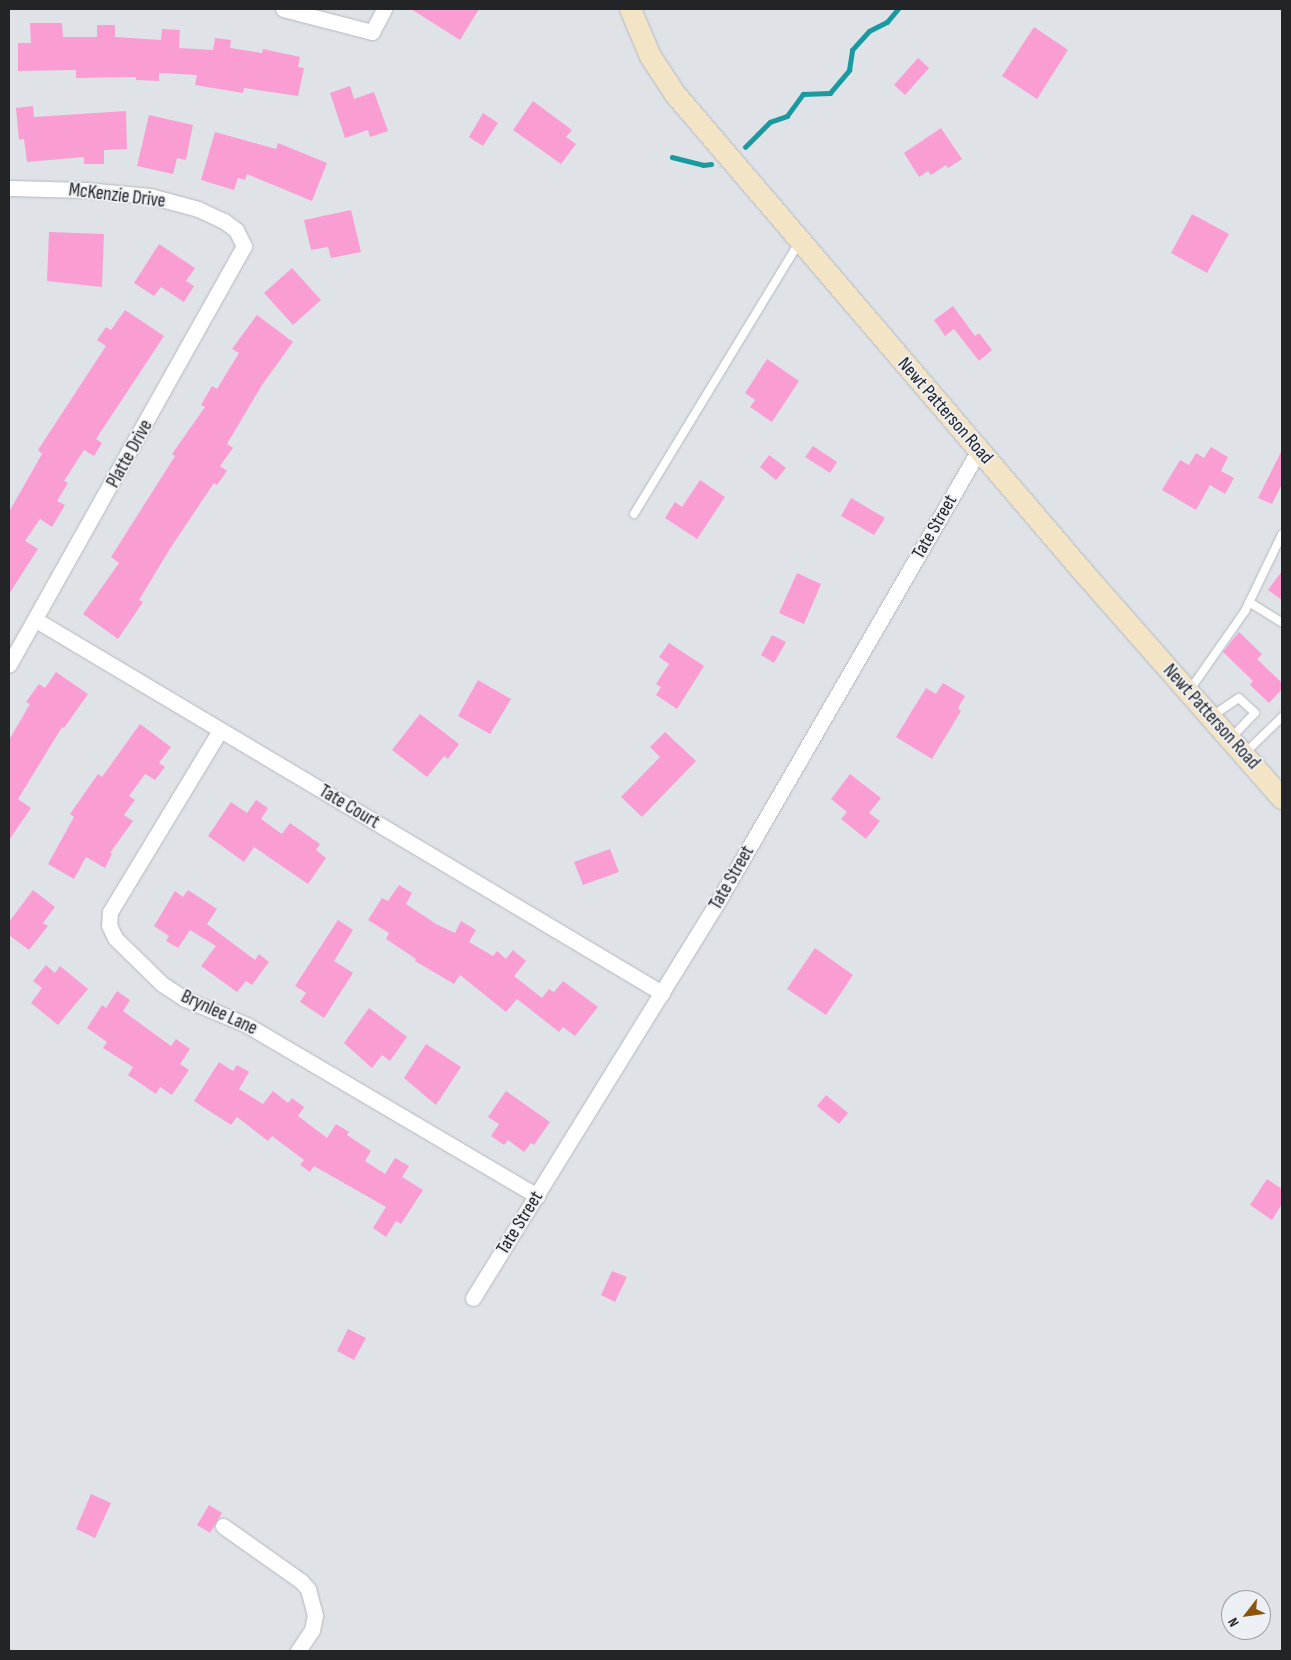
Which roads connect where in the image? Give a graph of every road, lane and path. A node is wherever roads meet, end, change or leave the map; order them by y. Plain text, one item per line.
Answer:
1 (283, 9) edge
2 (384, 9) edge
3 (630, 9) edge
4 (9, 188) edge
5 (243, 240) joint
6 (800, 242) junction
7 (979, 450) junction
8 (634, 514) dead end
9 (1282, 534) edge
10 (1249, 602) junction
11 (36, 620) junction
12 (1282, 623) edge
13 (9, 665) edge
14 (1188, 692) junction
15 (1210, 717) junction
16 (1282, 717) edge
17 (219, 732) junction
18 (1237, 746) junction
19 (1282, 798) edge
20 (662, 993) junction
21 (537, 1196) junction
22 (473, 1298) dead end
23 (223, 1526) dead end
24 (298, 1651) edge

1 - 2 street
3 - 6 street, Newt Patterson Road
4 - 5 street, McKenzie Drive
5 - 11 street, Platte Drive
6 - 7 street, Newt Patterson Road
6 - 8 lane
7 - 14 street, Newt Patterson Road
7 - 20 street, Tate Street
9 - 10 lane
10 - 12 lane
10 - 14 lane
11 - 13 street, Platte Drive
11 - 17 street, Tate Court
14 - 15 street, Newt Patterson Road
15 - 18 street, Newt Patterson Road
15 - 18 lane
16 - 18 lane
17 - 20 street, Tate Court
17 - 21 street, Brynlee Lane
18 - 19 street, Newt Patterson Road
20 - 21 street, Tate Street
21 - 22 street, Tate Street
23 - 24 street

